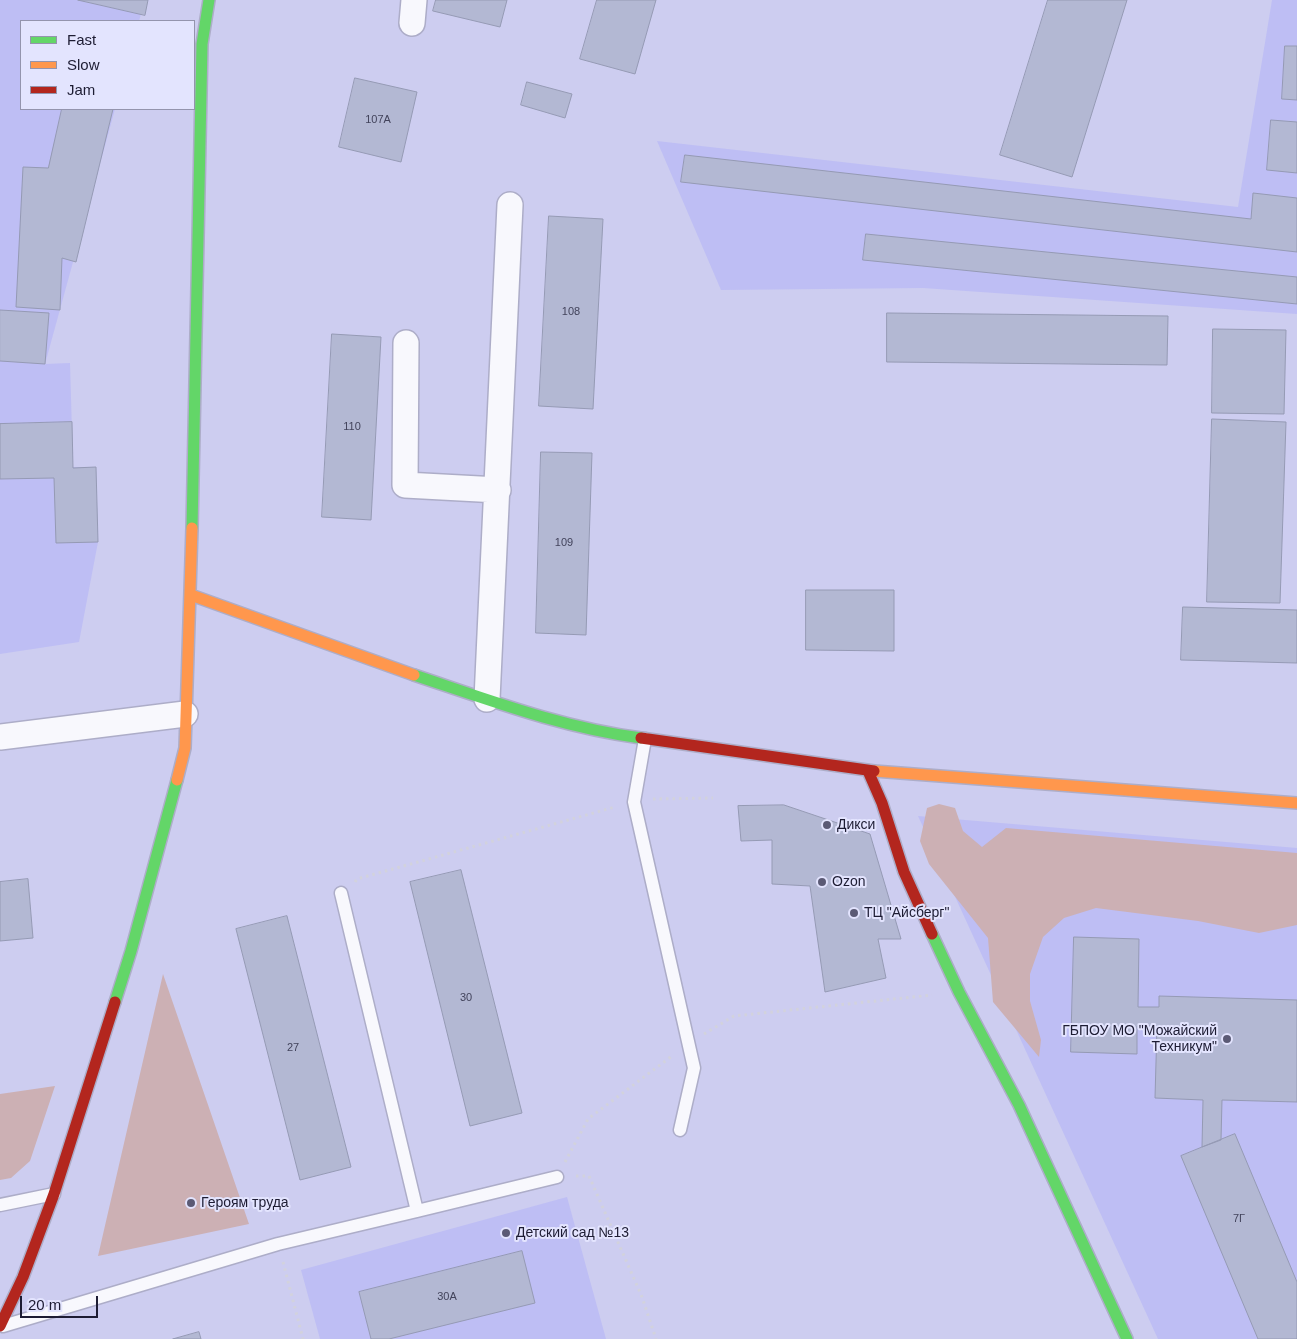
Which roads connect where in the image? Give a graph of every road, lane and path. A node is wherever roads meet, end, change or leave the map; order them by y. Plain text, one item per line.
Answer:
1 (210, 0) edge
2 (510, 205) dead end
3 (406, 343) dead end
4 (498, 490) junction
5 (191, 595) junction
6 (487, 699) junction
7 (185, 714) junction
8 (0, 736) edge
9 (645, 739) junction
10 (868, 771) junction
11 (712, 798) dead end
12 (634, 802) junction
13 (1297, 803) edge
14 (341, 893) joint
15 (959, 992) junction
16 (689, 1044) junction
17 (680, 1130) dead end
18 (557, 1177) junction
19 (54, 1194) junction
20 (0, 1206) edge
21 (417, 1211) junction
22 (278, 1244) junction
23 (0, 1326) edge
24 (303, 1339) edge
25 (656, 1339) edge
26 (1127, 1339) edge

1 - 5 street
2 - 4 street
3 - 4 street
4 - 6 street
5 - 6 street
5 - 7 street
6 - 9 street
7 - 8 street
7 - 19 street
9 - 10 street
9 - 12 lane
10 - 13 street
10 - 15 street
11 - 12 path
12 - 14 path
12 - 16 lane
14 - 21 lane
15 - 16 path
15 - 26 street
16 - 17 lane
16 - 18 path
18 - 21 lane
18 - 25 path
19 - 20 lane
19 - 23 street
21 - 22 lane
22 - 23 lane
22 - 24 path

